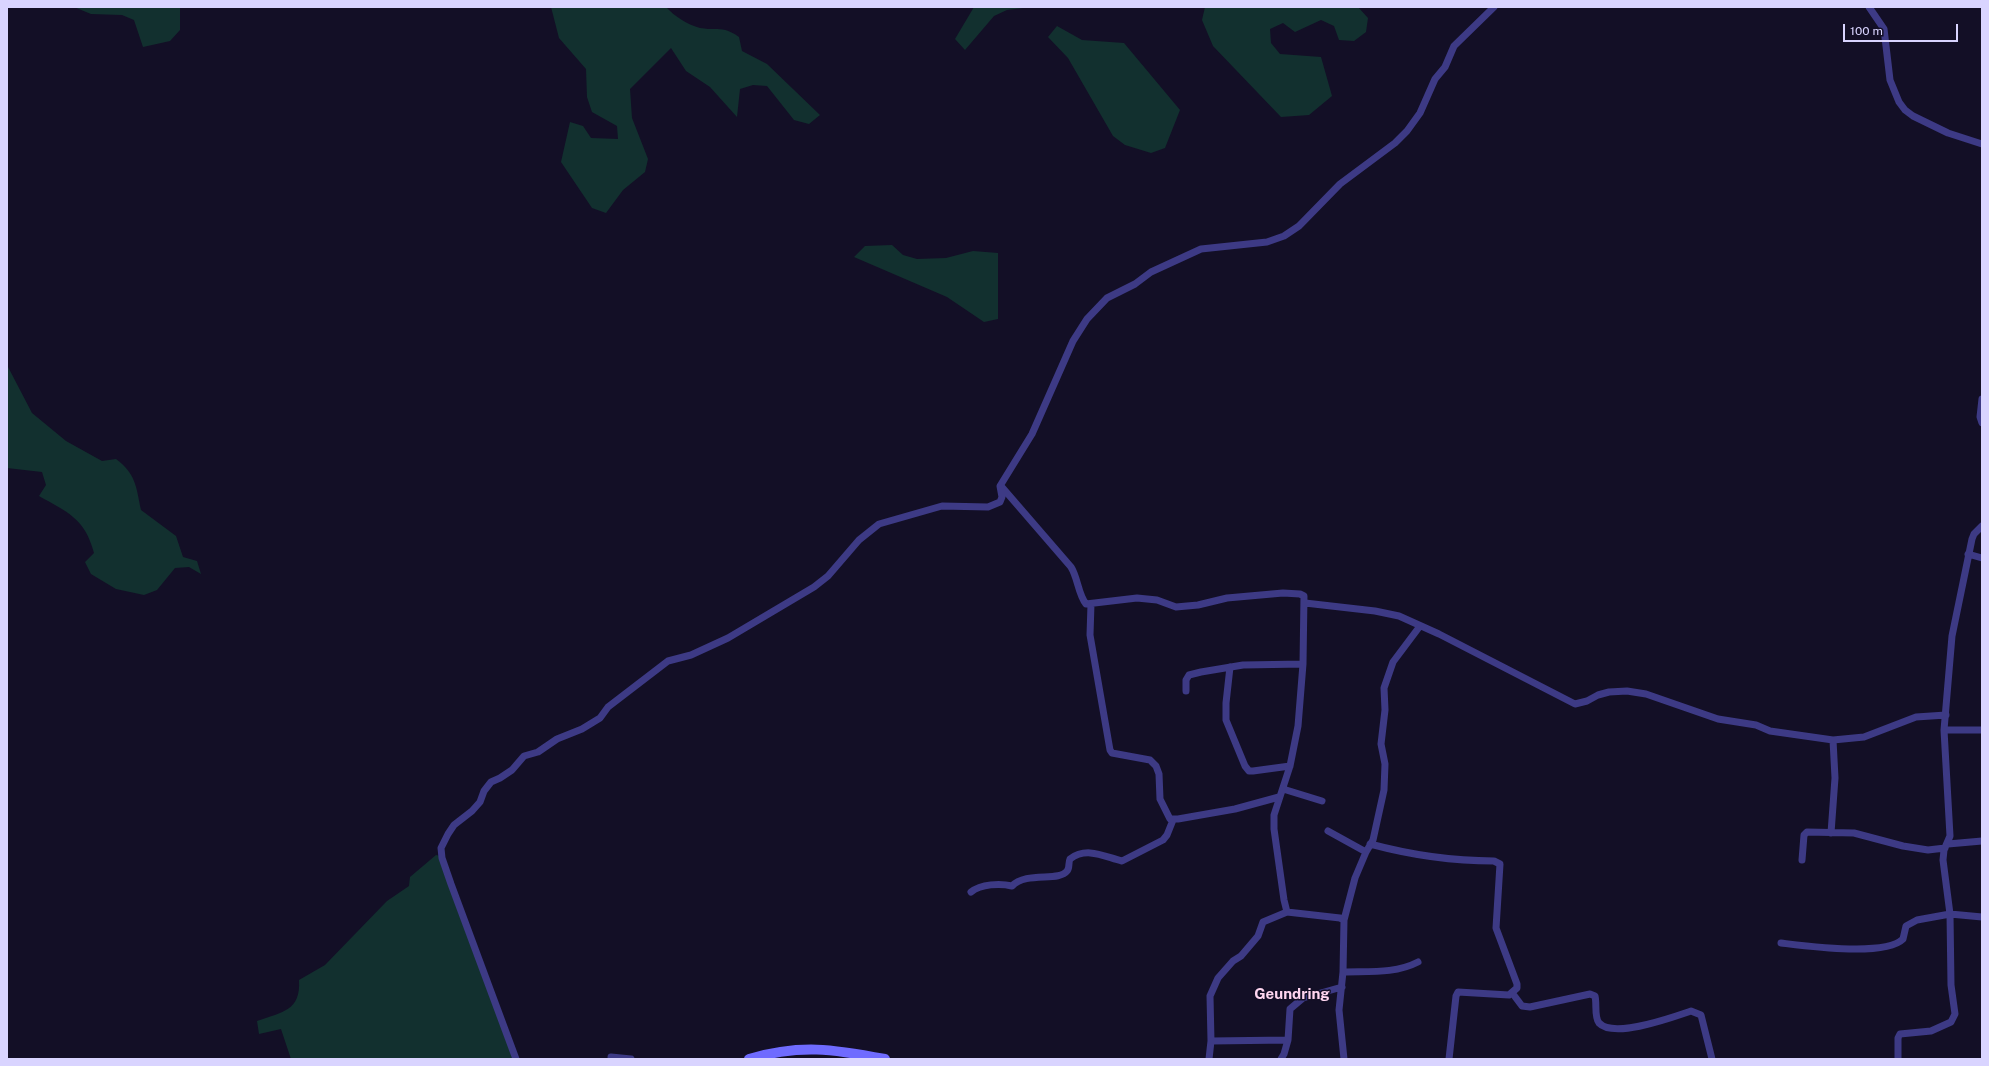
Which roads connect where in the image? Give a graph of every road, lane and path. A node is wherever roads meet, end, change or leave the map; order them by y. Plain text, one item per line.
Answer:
1 (1494, 7) edge
2 (1869, 7) edge
3 (1982, 144) edge
4 (1982, 399) edge
5 (1982, 423) edge
6 (1000, 486) junction
7 (1980, 530) edge
8 (1968, 554) junction
9 (1982, 558) edge
10 (1305, 603) junction
11 (1091, 604) junction
12 (1420, 626) junction
13 (1303, 664) junction
14 (1230, 667) junction
15 (1186, 691) dead end
16 (1946, 714) junction
17 (1944, 730) junction
18 (1982, 730) edge
19 (1833, 740) junction
20 (1290, 766) junction
21 (1283, 789) junction
22 (1278, 797) junction
23 (1322, 801) dead end
24 (1173, 820) junction
25 (1328, 831) dead end
26 (1831, 833) junction
27 (1982, 841) edge
28 (1370, 844) junction
29 (1946, 846) junction
30 (1366, 852) junction
31 (1802, 860) dead end
32 (971, 892) dead end
33 (1287, 912) junction
34 (1950, 914) junction
35 (1982, 917) edge
36 (1344, 920) junction
37 (1781, 943) dead end
38 (1418, 962) dead end
39 (1343, 972) junction
40 (1342, 988) junction
41 (1513, 994) junction
42 (1288, 1040) junction
43 (1211, 1041) junction
44 (611, 1057) dead end
45 (622, 1058) edge
46 (516, 1059) edge
47 (631, 1059) edge
48 (749, 1059) edge
49 (885, 1059) edge
50 (1209, 1059) edge
51 (1281, 1059) edge
52 (1344, 1059) edge
53 (1449, 1059) edge
54 (1712, 1059) edge
55 (1898, 1059) edge

1 - 6 street
2 - 3 street
4 - 5 street
6 - 11 street
6 - 46 street
7 - 8 street
8 - 9 street
8 - 16 street
10 - 11 street
10 - 12 street
10 - 13 street
11 - 24 street
12 - 19 street
12 - 28 street
13 - 14 street
13 - 20 street
14 - 15 street
14 - 20 street
16 - 17 street
16 - 19 street
17 - 18 street
17 - 29 street
19 - 26 street
20 - 21 street
21 - 22 street
21 - 23 street
22 - 24 street
22 - 33 street
24 - 32 street
25 - 30 street
26 - 29 street
26 - 31 street
27 - 29 street
28 - 30 street
28 - 41 street
29 - 34 street
30 - 36 street
33 - 36 street
33 - 43 street
34 - 35 street
34 - 37 street
34 - 55 street
36 - 39 street
38 - 39 street
39 - 40 street
40 - 42 street
40 - 52 street
41 - 53 street
41 - 54 street
42 - 43 street
42 - 51 street
43 - 50 street
44 - 45 street
45 - 47 street
48 - 49 street

